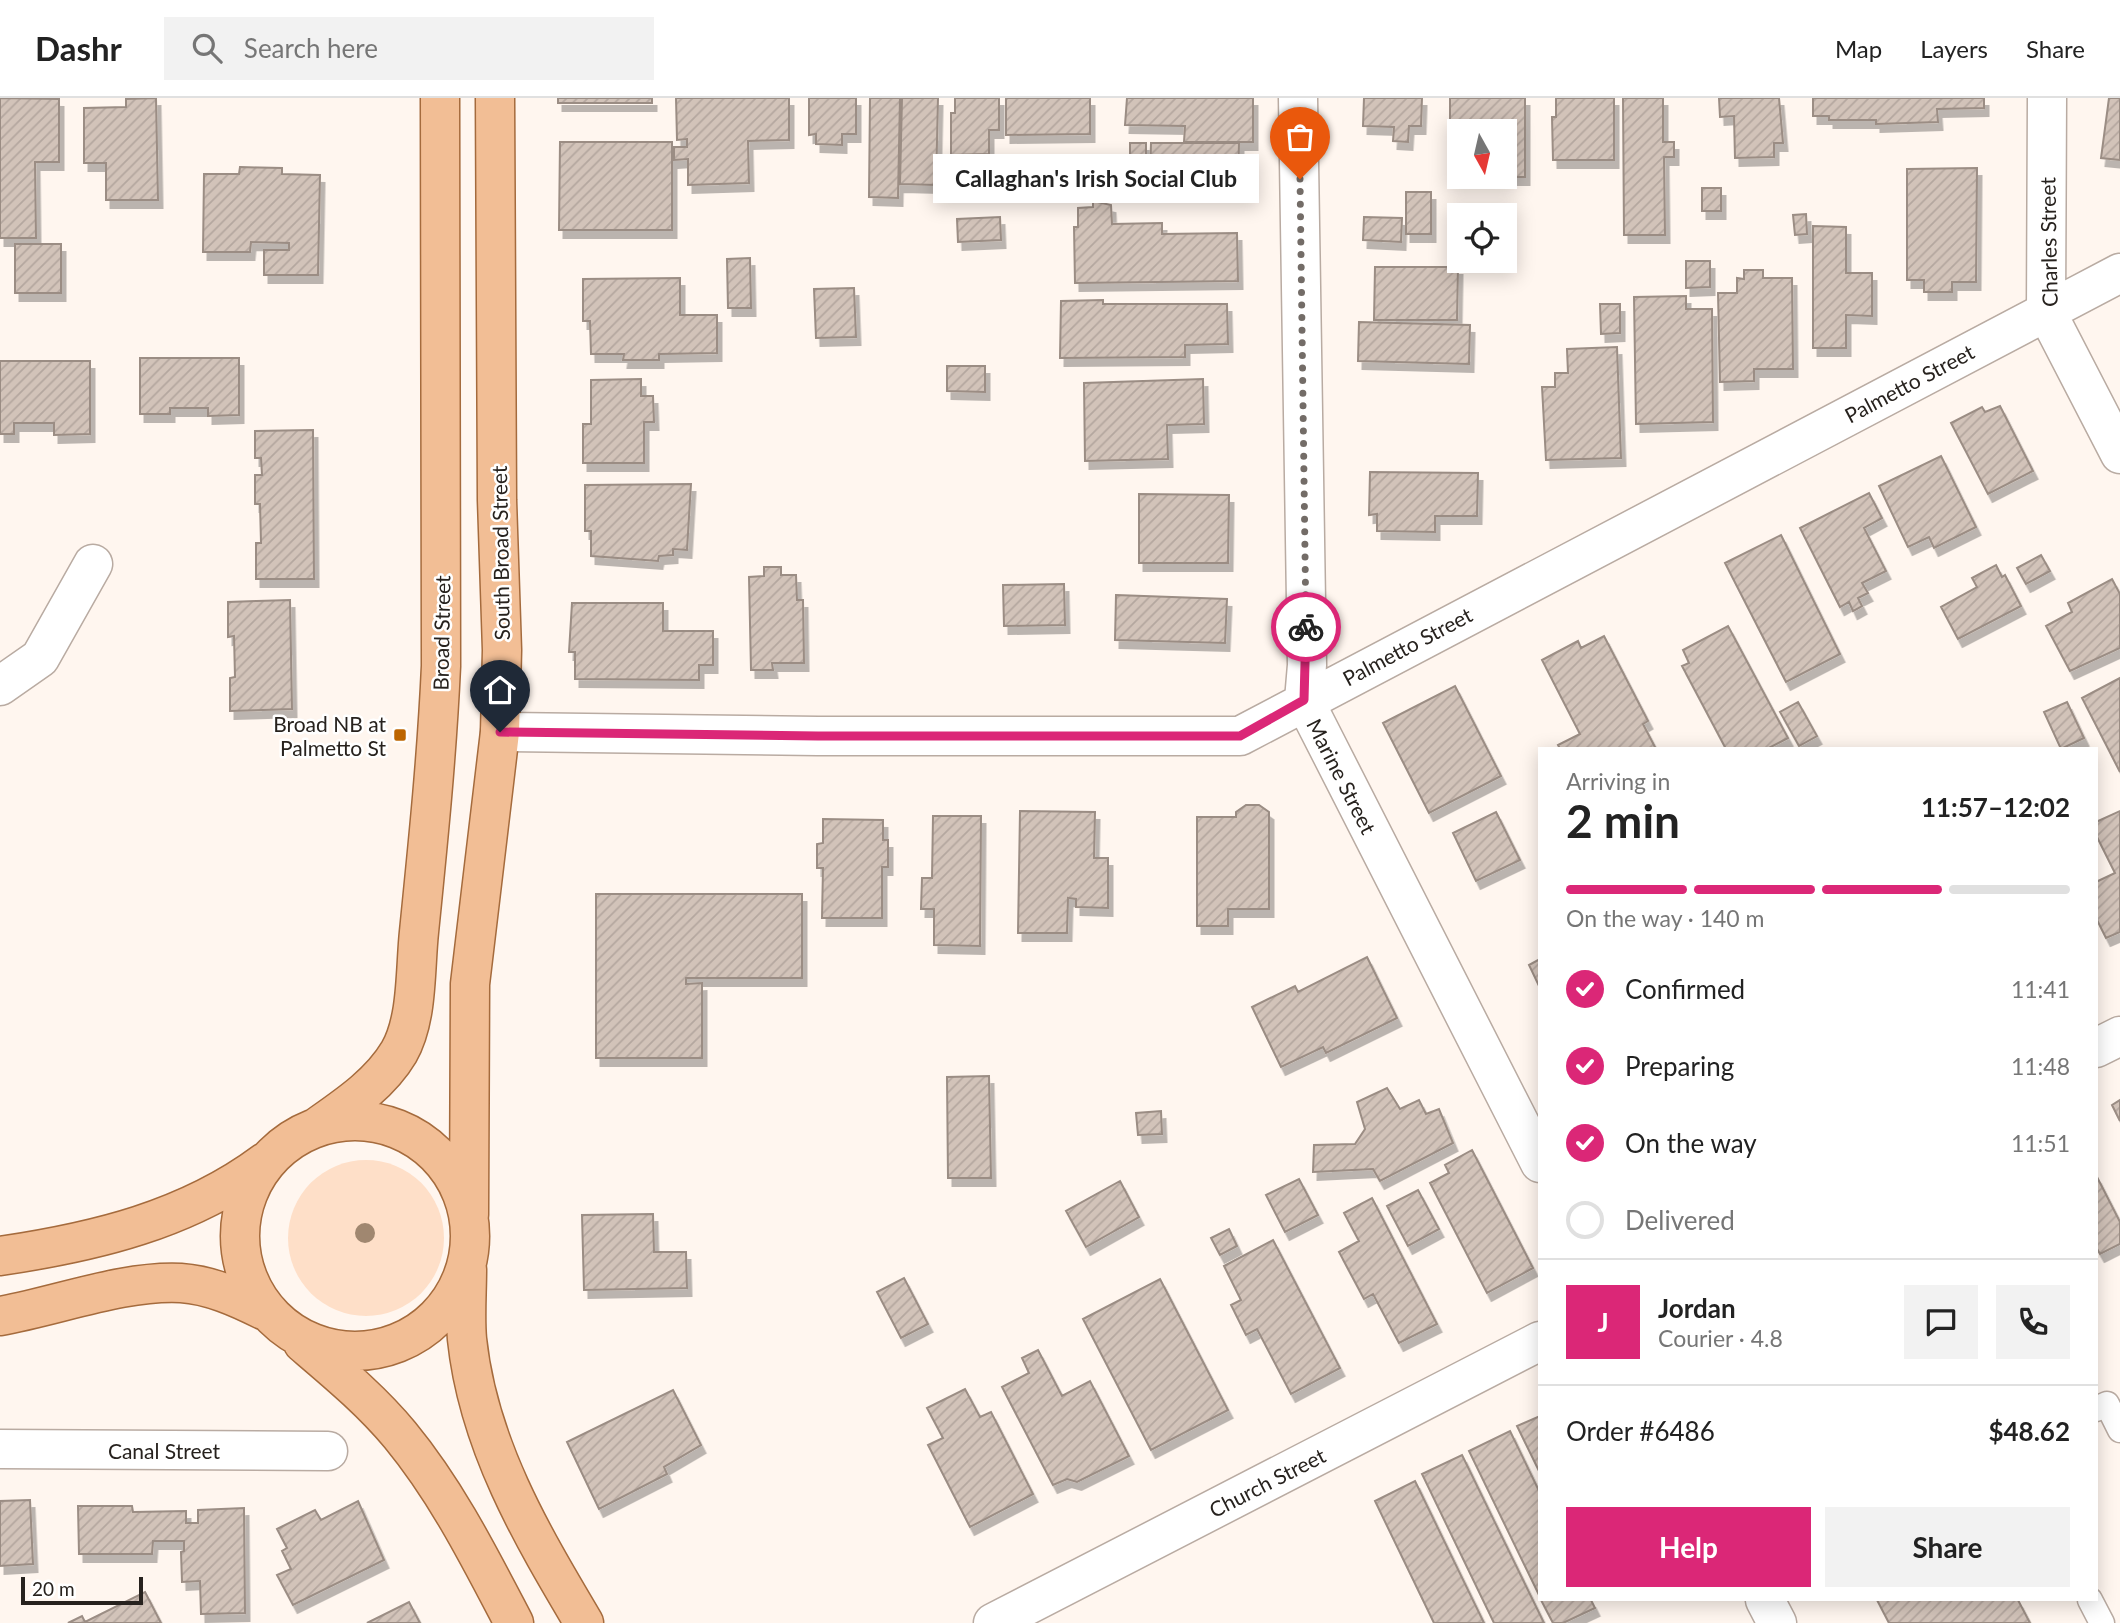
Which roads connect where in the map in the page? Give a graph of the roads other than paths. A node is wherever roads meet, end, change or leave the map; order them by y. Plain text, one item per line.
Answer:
1 (440, 98) edge
2 (495, 98) edge
3 (1298, 98) edge
4 (2046, 98) edge
5 (2120, 273) edge
6 (2046, 311) junction
7 (2120, 454) edge
8 (93, 564) dead end
9 (0, 686) edge
10 (1304, 700) junction
11 (500, 732) junction
12 (2120, 1036) edge
13 (2098, 1047) edge
14 (317, 1127) junction
15 (272, 1156) junction
16 (1538, 1159) edge
17 (470, 1215) junction
18 (0, 1256) edge
19 (467, 1264) junction
20 (263, 1310) junction
21 (0, 1316) edge
22 (1538, 1342) edge
23 (303, 1343) junction
24 (2098, 1408) edge
25 (2120, 1430) edge
26 (0, 1449) edge
27 (328, 1451) dead end
28 (1766, 1601) edge
29 (2091, 1601) edge
30 (514, 1623) edge
31 (584, 1623) edge
32 (993, 1623) edge
33 (1777, 1623) edge
34 (2102, 1623) edge

1 - 14 main road, Broad Street
2 - 11 main road, South Broad Street
3 - 10 street, Marine Street
4 - 6 street, Charles Street
5 - 6 street, Palmetto Street
6 - 7 street, Charles Street
6 - 10 street, Palmetto Street
8 - 9 street
10 - 11 street, Palmetto Street
10 - 16 street, Marine Street
11 - 17 main road, South Broad Street
12 - 13 street
14 - 15 main road
14 - 17 main road
15 - 18 main road
15 - 20 main road
17 - 19 main road
19 - 23 main road
19 - 31 main road
20 - 21 main road
20 - 23 main road
22 - 32 street, Church Street
23 - 30 main road
24 - 25 lane
26 - 27 street, Canal Street
28 - 33 street
29 - 34 lane

